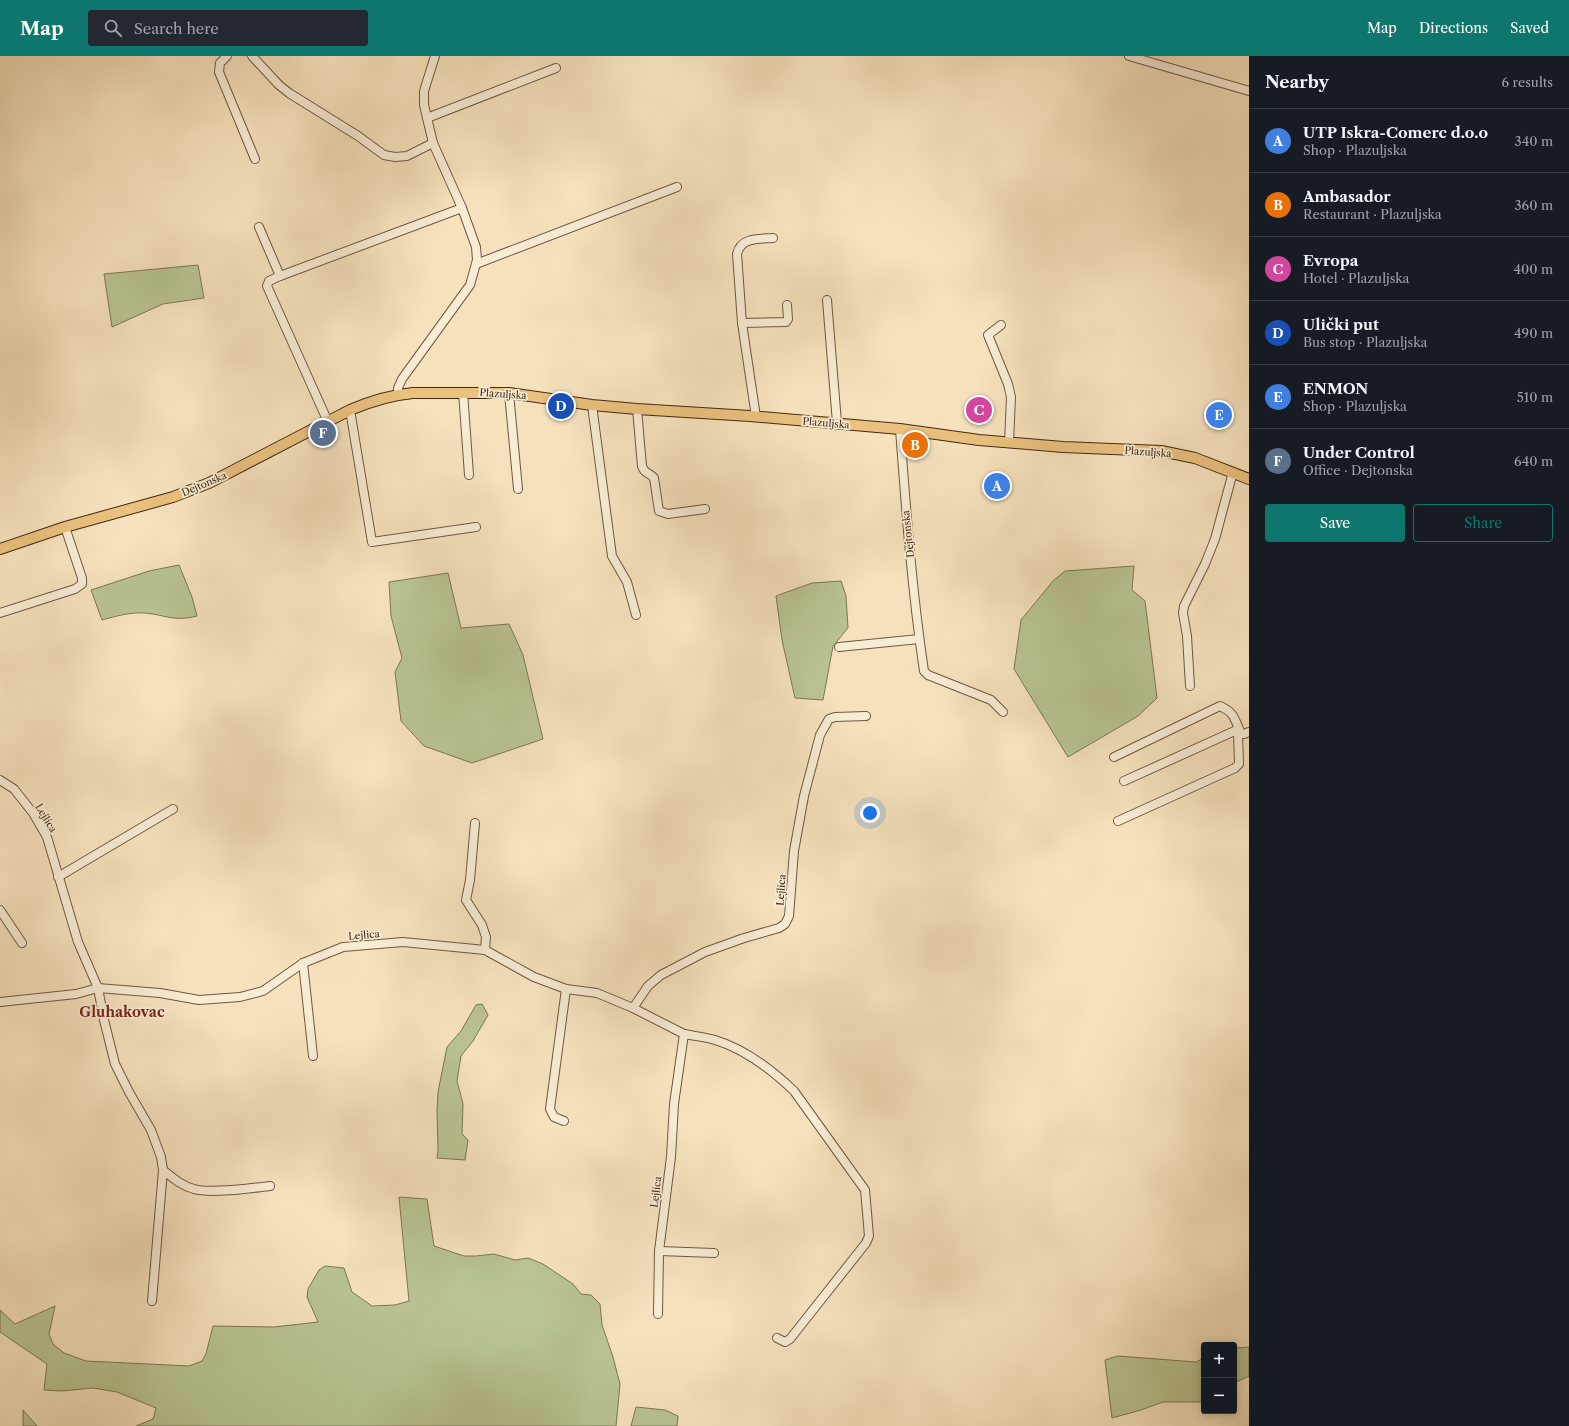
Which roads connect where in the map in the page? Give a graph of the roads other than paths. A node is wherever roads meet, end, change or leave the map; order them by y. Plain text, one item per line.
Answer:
1 (227, 56) edge
2 (252, 56) edge
3 (435, 56) edge
4 (1129, 56) edge
5 (556, 68) dead end
6 (1249, 91) edge
7 (427, 118) junction
8 (434, 142) junction
9 (255, 159) dead end
10 (677, 187) dead end
11 (462, 208) junction
12 (259, 227) dead end
13 (774, 238) dead end
14 (476, 264) junction
15 (280, 276) junction
16 (827, 300) dead end
17 (787, 305) dead end
18 (742, 323) junction
19 (1001, 325) dead end
20 (463, 392) junction
21 (509, 393) junction
22 (398, 394) junction
23 (592, 404) junction
24 (637, 409) junction
25 (350, 410) junction
26 (756, 417) junction
27 (328, 422) junction
28 (837, 424) junction
29 (900, 429) junction
30 (1009, 443) junction
31 (1233, 472) junction
32 (469, 475) dead end
33 (1249, 479) edge
34 (518, 489) dead end
35 (705, 508) dead end
36 (476, 527) dead end
37 (65, 528) junction
38 (0, 549) edge
39 (0, 613) edge
40 (636, 615) dead end
41 (919, 639) junction
42 (839, 647) dead end
43 (1190, 686) dead end
44 (1003, 712) dead end
45 (866, 716) dead end
46 (1238, 730) junction
47 (1249, 732) edge
48 (1114, 757) dead end
49 (0, 780) edge
50 (1124, 781) dead end
51 (173, 809) dead end
52 (1118, 821) dead end
53 (475, 823) dead end
54 (58, 877) junction
55 (0, 910) edge
56 (22, 943) dead end
57 (485, 950) junction
58 (303, 963) junction
59 (98, 988) junction
60 (566, 989) junction
61 (0, 1002) edge
62 (632, 1008) junction
63 (684, 1034) junction
64 (313, 1056) dead end
65 (564, 1121) dead end
66 (163, 1170) junction
67 (270, 1186) dead end
68 (659, 1251) junction
69 (714, 1253) dead end
70 (152, 1301) dead end
71 (658, 1314) dead end
72 (777, 1338) dead end

1 - 9 street
2 - 8 street
3 - 7 street
4 - 6 street
5 - 7 street
7 - 8 street
8 - 11 street
10 - 14 street
11 - 14 street
11 - 15 street
12 - 15 street
13 - 18 street
14 - 22 street
15 - 27 street
16 - 28 street
17 - 18 street
18 - 26 street
19 - 30 street
20 - 21 main road, Plazuljska
20 - 22 main road, Plazuljska
20 - 32 street
21 - 23 main road, Plazuljska
21 - 34 street
22 - 25 main road, Dejtonska
23 - 24 main road, Plazuljska
23 - 40 street
24 - 26 main road, Plazuljska
24 - 35 street
25 - 27 main road, Dejtonska
25 - 36 street
26 - 28 main road, Plazuljska
27 - 37 main road, Dejtonska
28 - 29 main road, Plazuljska
29 - 30 main road, Plazuljska
29 - 41 street, Dejtonska
30 - 31 main road, Plazuljska
31 - 33 main road, Plazuljska
31 - 43 street
37 - 38 main road, Dejtonska
37 - 39 street
41 - 42 street
41 - 44 street, Dejtonska
45 - 62 street, Lejlica
46 - 47 street
46 - 48 street
46 - 50 street
46 - 52 street
49 - 54 street, Lejlica
51 - 54 street
53 - 57 street
54 - 59 street, Lejlica
55 - 56 street
57 - 58 street, Lejlica
57 - 60 street, Lejlica
58 - 59 street, Lejlica
58 - 64 street
59 - 61 street, Lejlica
59 - 66 street, Lejlica
60 - 62 street, Lejlica
60 - 65 street
62 - 63 street, Lejlica
63 - 68 street, Lejlica
63 - 72 street
66 - 67 street
66 - 70 street, Lejlica
68 - 69 street
68 - 71 street, Lejlica

